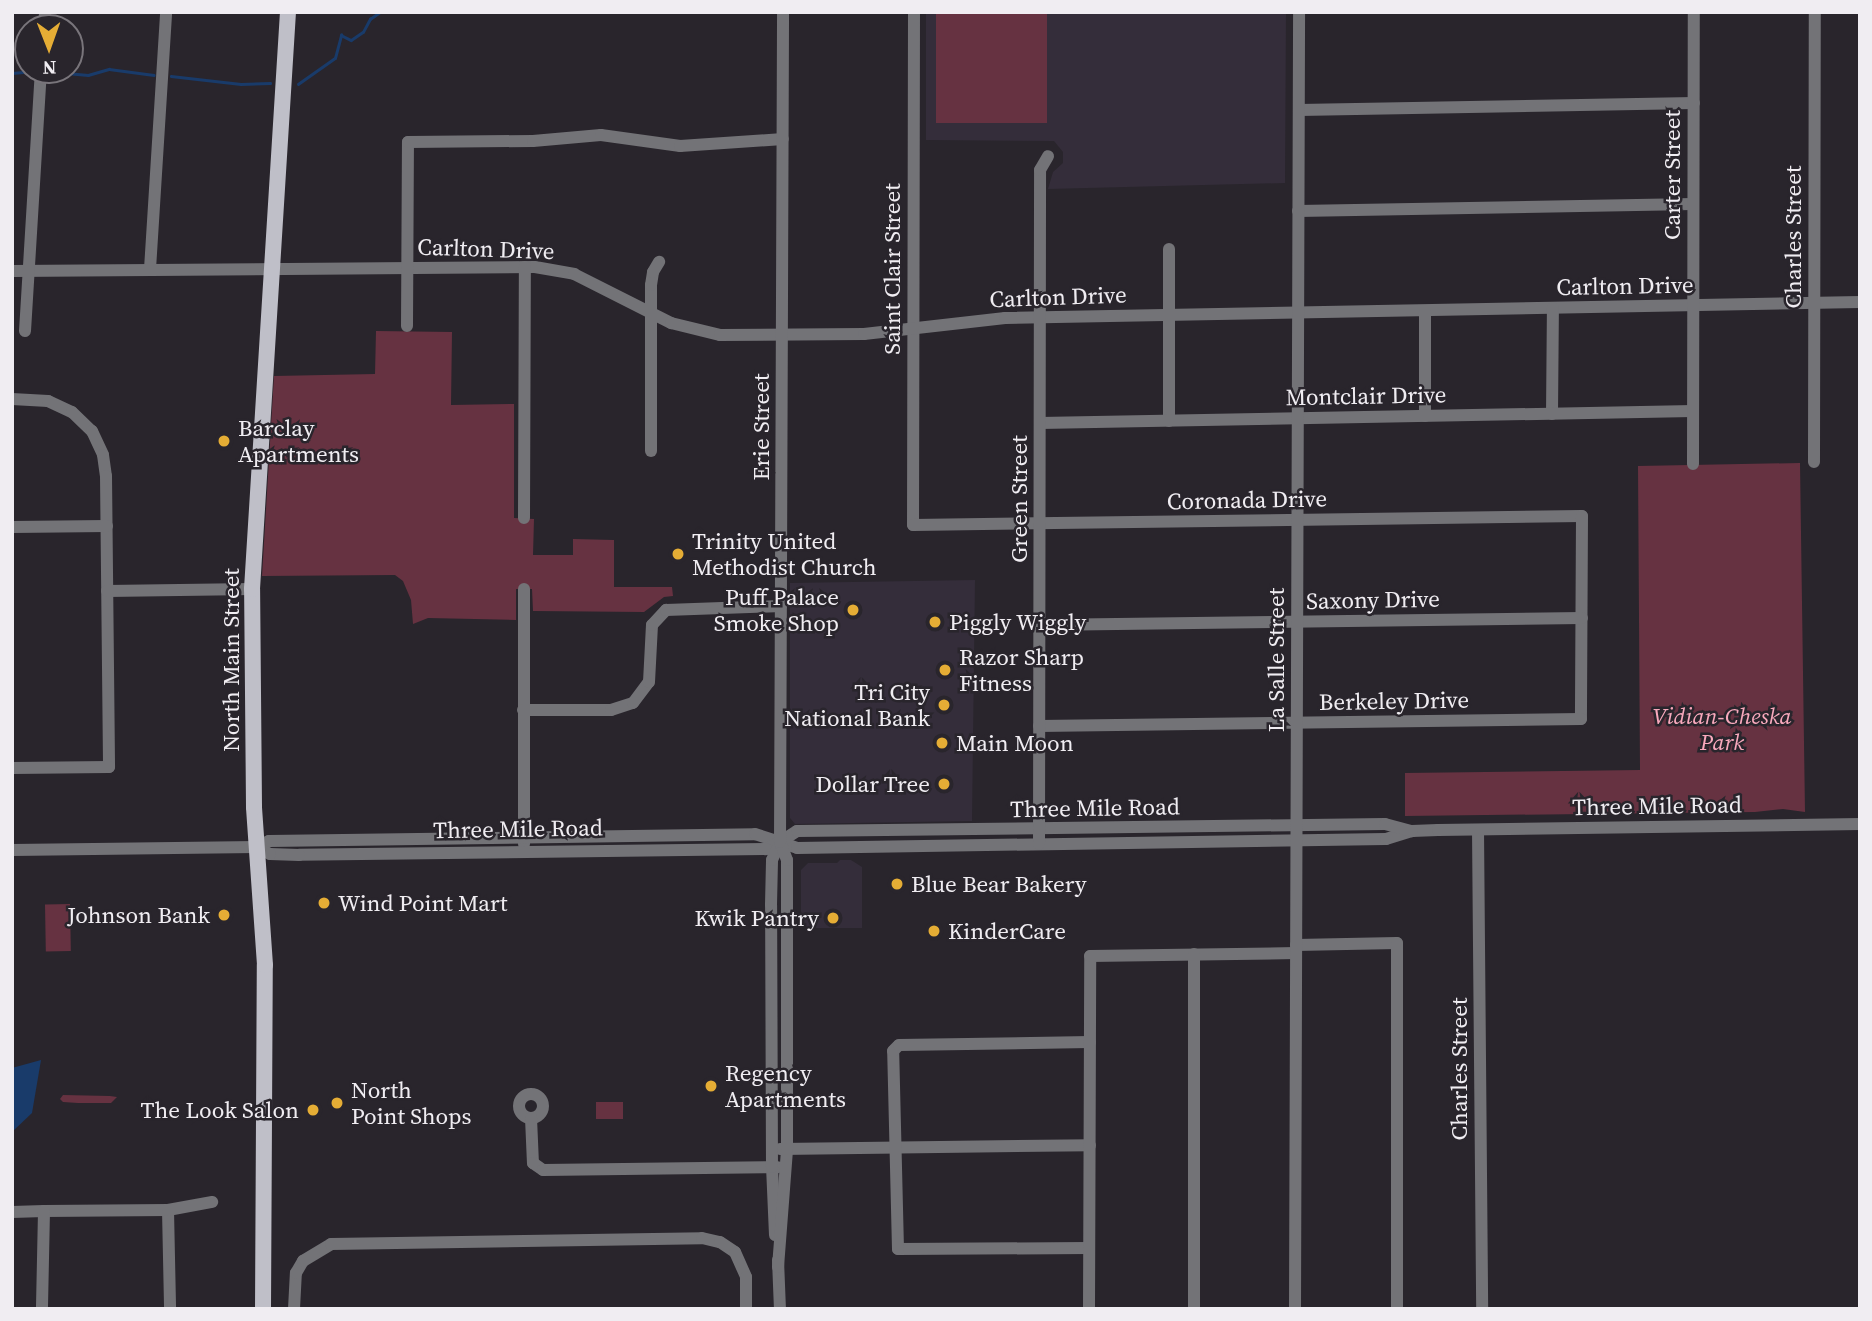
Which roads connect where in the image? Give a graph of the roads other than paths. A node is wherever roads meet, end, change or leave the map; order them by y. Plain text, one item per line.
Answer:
1 (166, 12) edge
2 (288, 12) edge
3 (783, 12) edge
4 (914, 12) edge
5 (1299, 12) edge
6 (1694, 12) edge
7 (1815, 12) edge
8 (40, 84) edge
9 (1694, 103) junction
10 (1299, 110) junction
11 (783, 139) junction
12 (1048, 156) dead end
13 (1693, 204) junction
14 (1298, 211) junction
15 (1169, 249) dead end
16 (659, 262) dead end
17 (525, 267) junction
18 (273, 268) junction
19 (408, 268) junction
20 (150, 269) junction
21 (12, 271) edge
22 (29, 271) junction
23 (1860, 302) edge
24 (1814, 303) junction
25 (1693, 306) junction
26 (1553, 308) junction
27 (1425, 311) junction
28 (651, 313) junction
29 (1298, 313) junction
30 (1169, 315) junction
31 (1040, 318) junction
32 (407, 326) dead end
33 (913, 329) junction
34 (25, 331) dead end
35 (782, 335) junction
36 (12, 399) edge
37 (1693, 411) junction
38 (1552, 414) junction
39 (1425, 416) junction
40 (1298, 418) junction
41 (1169, 421) junction
42 (1040, 423) junction
43 (651, 451) dead end
44 (1814, 463) dead end
45 (1693, 464) dead end
46 (524, 518) dead end
47 (1298, 520) junction
48 (1040, 523) junction
49 (913, 525) joint
50 (107, 526) junction
51 (12, 527) edge
52 (252, 589) junction
53 (524, 589) dead end
54 (107, 591) junction
55 (781, 606) junction
56 (1582, 618) junction
57 (1297, 621) junction
58 (1039, 625) junction
59 (523, 710) junction
60 (1297, 723) junction
61 (1039, 726) junction
62 (12, 768) edge
63 (1860, 824) edge
64 (1297, 826) junction
65 (1038, 830) junction
66 (1478, 830) junction
67 (1412, 831) junction
68 (1297, 840) junction
69 (780, 842) junction
70 (524, 844) junction
71 (1039, 844) junction
72 (257, 847) junction
73 (12, 850) edge
74 (771, 936) junction
75 (787, 936) junction
76 (1296, 949) junction
77 (1194, 954) junction
78 (772, 1008) junction
79 (787, 1008) junction
80 (1090, 1042) junction
81 (531, 1118) dead end
82 (1090, 1145) junction
83 (894, 1148) junction
84 (772, 1149) junction
85 (787, 1149) junction
86 (772, 1167) junction
87 (786, 1167) junction
88 (212, 1202) dead end
89 (168, 1210) junction
90 (44, 1211) junction
91 (12, 1212) edge
92 (1089, 1248) junction
93 (778, 1267) junction
94 (42, 1309) edge
95 (170, 1309) edge
96 (263, 1309) edge
97 (294, 1309) edge
98 (746, 1309) edge
99 (779, 1309) edge
100 (1089, 1309) edge
101 (1194, 1309) edge
102 (1295, 1309) edge
103 (1397, 1309) edge
104 (1482, 1309) edge

1 - 20 street
2 - 18 main road, North Main Street
3 - 11 street, Erie Street
4 - 33 street, Saint Clair Street
5 - 10 street, La Salle Street
6 - 9 street, Carter Street
7 - 24 street, Charles Street
8 - 22 street
9 - 10 street
9 - 13 street, Carter Street
10 - 14 street, La Salle Street
11 - 19 street
11 - 35 street, Erie Street
12 - 31 street, Green Street
13 - 14 street
13 - 25 street, Carter Street
14 - 29 street, La Salle Street
15 - 30 street
16 - 28 street
17 - 19 street, Carlton Drive
17 - 28 street, Carlton Drive
17 - 46 street
18 - 19 street, Carlton Drive
18 - 20 street, Carlton Drive
18 - 52 main road, North Main Street
19 - 32 street
20 - 22 street, Carlton Drive
21 - 22 street, Carlton Drive
22 - 34 street
23 - 24 street, Carlton Drive
24 - 25 street, Carlton Drive
24 - 44 street, Charles Street
25 - 26 street, Carlton Drive
25 - 37 street, Carter Street
26 - 27 street, Carlton Drive
26 - 38 street
27 - 29 street, Carlton Drive
27 - 39 street
28 - 35 street, Carlton Drive
28 - 43 street
29 - 30 street, Carlton Drive
29 - 40 street, La Salle Street
30 - 31 street, Carlton Drive
30 - 41 street
31 - 33 street, Carlton Drive
31 - 42 street, Green Street
33 - 35 street, Carlton Drive
33 - 49 street, Saint Clair Street
35 - 55 street, Erie Street
36 - 50 street
37 - 38 street, Montclair Drive
37 - 45 street, Carter Street
38 - 39 street, Montclair Drive
39 - 40 street, Montclair Drive
40 - 41 street, Montclair Drive
40 - 47 street, La Salle Street
41 - 42 street, Montclair Drive
42 - 48 street, Green Street
47 - 48 street, Coronada Drive
47 - 56 street, Coronada Drive
47 - 57 street, La Salle Street
48 - 49 street, Coronada Drive
48 - 58 street, Green Street
50 - 51 street
50 - 54 street
52 - 54 street
52 - 72 main road, North Main Street
53 - 59 street
54 - 62 street
55 - 59 street
55 - 69 street, Erie Street
56 - 57 street, Saxony Drive
56 - 60 street, Berkeley Drive
57 - 58 street, Saxony Drive
57 - 60 street, La Salle Street
58 - 61 street, Green Street
59 - 70 street
60 - 61 street, Berkeley Drive
60 - 64 street, La Salle Street
61 - 65 street, Green Street
63 - 66 street, Three Mile Road
64 - 65 street, Three Mile Road
64 - 67 street, Three Mile Road
64 - 68 street, La Salle Street
65 - 69 street, Three Mile Road
65 - 71 street, Green Street
66 - 67 street, Three Mile Road
66 - 104 street, Charles Street
67 - 68 street, Three Mile Road
68 - 71 street, Three Mile Road
68 - 76 street, La Salle Street
69 - 70 street, Three Mile Road
69 - 71 street, Three Mile Road
69 - 74 street, Erie Street
69 - 75 street, Erie Street
70 - 72 street, Three Mile Road
72 - 73 street, Three Mile Road
72 - 96 main road, North Main Street
74 - 75 street
74 - 78 street, Erie Street
75 - 79 street, Erie Street
76 - 77 street
76 - 102 street, La Salle Street
76 - 103 street
77 - 80 street
77 - 101 street
78 - 79 street
78 - 84 street, Erie Street
79 - 85 street, Erie Street
80 - 82 street
80 - 83 street
81 - 86 street
82 - 83 street
82 - 92 street
83 - 85 street
83 - 92 street
84 - 85 street
84 - 86 street, Erie Street
85 - 87 street, Erie Street
86 - 87 street
86 - 93 street, Erie Street
87 - 93 street, Erie Street
88 - 89 street
89 - 90 street
89 - 95 street
90 - 91 street
90 - 94 street
92 - 100 street
93 - 99 street, Erie Street
97 - 98 street

